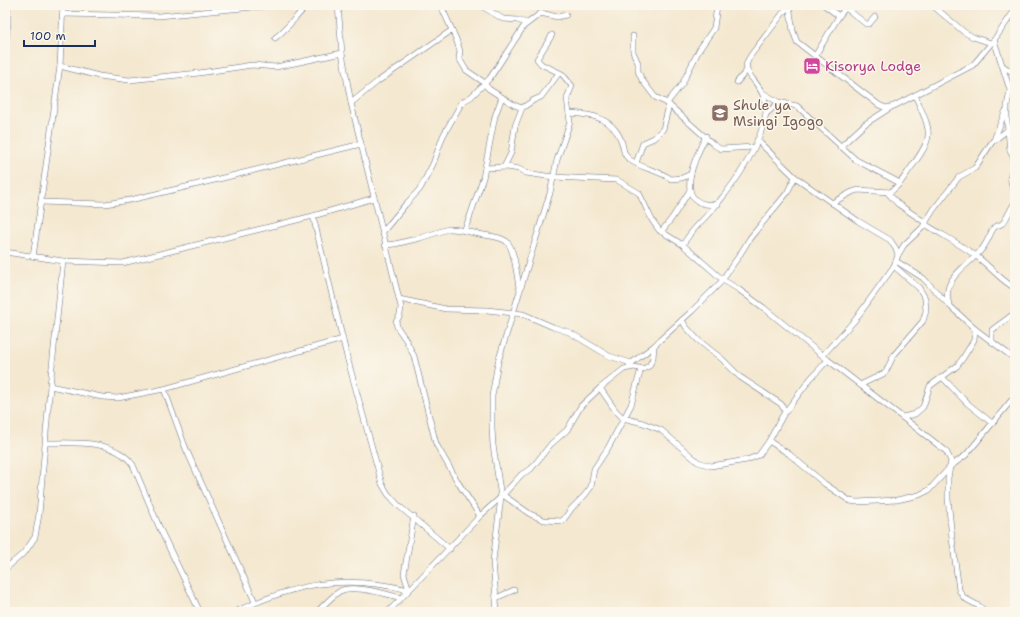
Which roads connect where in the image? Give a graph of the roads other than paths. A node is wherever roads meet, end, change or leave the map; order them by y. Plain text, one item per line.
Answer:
1 (8, 5) edge
2 (63, 5) edge
3 (275, 5) edge
4 (308, 5) edge
5 (338, 5) edge
6 (439, 5) edge
7 (480, 5) edge
8 (717, 5) edge
9 (789, 5) edge
10 (824, 5) edge
11 (932, 5) edge
12 (847, 6) edge
13 (1015, 10) edge
14 (63, 14) junction
15 (566, 15) dead end
16 (839, 16) junction
17 (875, 18) dead end
18 (527, 23) junction
19 (452, 30) junction
20 (552, 35) dead end
21 (633, 36) dead end
22 (275, 38) dead end
23 (992, 42) junction
24 (5, 47) edge
25 (342, 53) junction
26 (815, 56) junction
27 (60, 66) junction
28 (1003, 66) junction
29 (746, 70) junction
30 (560, 73) junction
31 (1015, 74) edge
32 (737, 82) dead end
33 (485, 84) junction
34 (762, 93) junction
35 (915, 95) junction
36 (502, 97) junction
37 (351, 103) junction
38 (783, 103) junction
39 (668, 104) junction
40 (894, 106) junction
41 (1007, 106) junction
42 (522, 108) junction
43 (569, 113) junction
44 (766, 114) junction
45 (1015, 126) edge
46 (1008, 130) junction
47 (706, 136) junction
48 (757, 140) junction
49 (992, 142) junction
50 (360, 144) junction
51 (840, 146) junction
52 (753, 147) junction
53 (1015, 161) edge
54 (636, 163) junction
55 (1015, 165) edge
56 (504, 167) junction
57 (485, 168) junction
58 (690, 174) junction
59 (795, 176) junction
60 (553, 177) junction
61 (682, 178) junction
62 (690, 183) junction
63 (900, 183) junction
64 (690, 190) junction
65 (887, 192) junction
66 (1015, 192) edge
67 (1015, 197) edge
68 (374, 198) junction
69 (41, 202) junction
70 (832, 203) junction
71 (718, 204) junction
72 (1014, 204) edge
73 (1015, 212) edge
74 (313, 216) junction
75 (926, 223) junction
76 (464, 231) junction
77 (661, 232) junction
78 (382, 233) junction
79 (385, 245) junction
80 (682, 245) junction
81 (5, 252) edge
82 (898, 255) junction
83 (976, 256) junction
84 (33, 257) junction
85 (63, 260) junction
86 (896, 260) junction
87 (894, 266) junction
88 (723, 280) junction
89 (1015, 288) edge
90 (520, 291) junction
91 (399, 299) junction
92 (950, 306) junction
93 (514, 312) junction
94 (1015, 313) edge
95 (682, 320) junction
96 (975, 329) junction
97 (343, 339) junction
98 (992, 342) junction
99 (654, 346) junction
100 (823, 355) junction
101 (1015, 359) edge
102 (828, 360) junction
103 (631, 363) junction
104 (641, 368) junction
105 (624, 369) junction
106 (943, 378) junction
107 (860, 385) junction
108 (50, 386) junction
109 (600, 388) junction
110 (164, 389) junction
111 (1015, 396) edge
112 (786, 411) junction
113 (903, 417) junction
114 (624, 418) junction
115 (992, 423) junction
116 (769, 441) junction
117 (46, 443) junction
118 (951, 466) junction
119 (502, 496) junction
120 (414, 516) junction
121 (480, 516) junction
122 (450, 549) junction
123 (5, 569) edge
124 (409, 590) junction
125 (514, 590) dead end
126 (401, 598) junction
127 (496, 598) junction
128 (255, 602) junction
129 (200, 612) edge
130 (235, 612) edge
131 (318, 612) edge
132 (388, 612) edge
133 (497, 612) edge
134 (986, 612) edge

1 - 24 street
2 - 14 street
3 - 14 street
4 - 22 street
5 - 25 street
6 - 19 street
7 - 18 street
8 - 39 street
9 - 26 street
9 - 29 street
10 - 16 street
11 - 23 street
12 - 16 street
12 - 17 street
13 - 23 street
14 - 27 street
15 - 18 street
16 - 26 street
18 - 33 street
19 - 33 street
19 - 37 street
20 - 30 street
21 - 39 street
23 - 28 street
23 - 35 street
25 - 27 street
25 - 37 street
26 - 40 street
27 - 69 street
28 - 31 street
28 - 41 street
29 - 32 street
29 - 34 street
30 - 42 street
30 - 43 street
33 - 36 street
33 - 78 street
34 - 38 street
34 - 44 street
35 - 40 street
35 - 63 street
36 - 42 street
36 - 57 street
37 - 50 street
38 - 44 street
38 - 51 street
39 - 47 street
39 - 54 street
40 - 51 street
41 - 46 street
41 - 49 street
42 - 56 street
43 - 54 street
43 - 60 street
44 - 48 street
45 - 46 street
46 - 49 street
46 - 53 street
47 - 52 street
47 - 58 street
48 - 52 street
48 - 59 street
49 - 75 street
50 - 68 street
50 - 69 street
51 - 63 street
52 - 71 street
54 - 61 street
55 - 66 street
56 - 57 street
56 - 60 street
57 - 76 street
58 - 61 street
58 - 62 street
59 - 70 street
59 - 88 street
60 - 77 street
60 - 90 street
61 - 62 street
62 - 64 street
63 - 65 street
64 - 71 street
64 - 77 street
65 - 70 street
65 - 75 street
67 - 72 street
68 - 74 street
68 - 78 street
69 - 84 street
70 - 82 street
71 - 80 street
72 - 73 street
72 - 83 street
74 - 85 street
74 - 97 street
75 - 82 street
75 - 83 street
76 - 79 street
76 - 90 street
77 - 80 street
78 - 79 street
79 - 91 street
80 - 88 street
81 - 84 street
82 - 86 street
83 - 89 street
83 - 92 street
84 - 85 street
85 - 108 street
86 - 87 street
86 - 92 street
87 - 100 street
87 - 107 street
88 - 95 street
88 - 100 street
90 - 93 street
91 - 93 street
91 - 121 street
92 - 96 street
93 - 103 street
93 - 119 street
94 - 98 street
95 - 99 street
95 - 112 street
96 - 98 street
96 - 106 street
97 - 110 street
97 - 120 street
98 - 101 street
99 - 103 street
99 - 104 street
100 - 102 street
102 - 107 street
102 - 112 street
103 - 105 street
104 - 105 street
104 - 114 street
105 - 109 street
106 - 113 street
106 - 115 street
107 - 113 street
108 - 110 street
108 - 117 street
109 - 114 street
109 - 119 street
110 - 128 street
111 - 115 street
112 - 116 street
113 - 118 street
114 - 116 street
114 - 119 street
115 - 118 street
116 - 118 street
117 - 123 street
117 - 129 street
118 - 134 street
119 - 121 street
119 - 127 street
120 - 122 street
120 - 124 street
121 - 122 street
122 - 124 street
124 - 126 street
124 - 128 street
125 - 127 street
126 - 131 street
126 - 132 street
127 - 133 street
128 - 130 street

